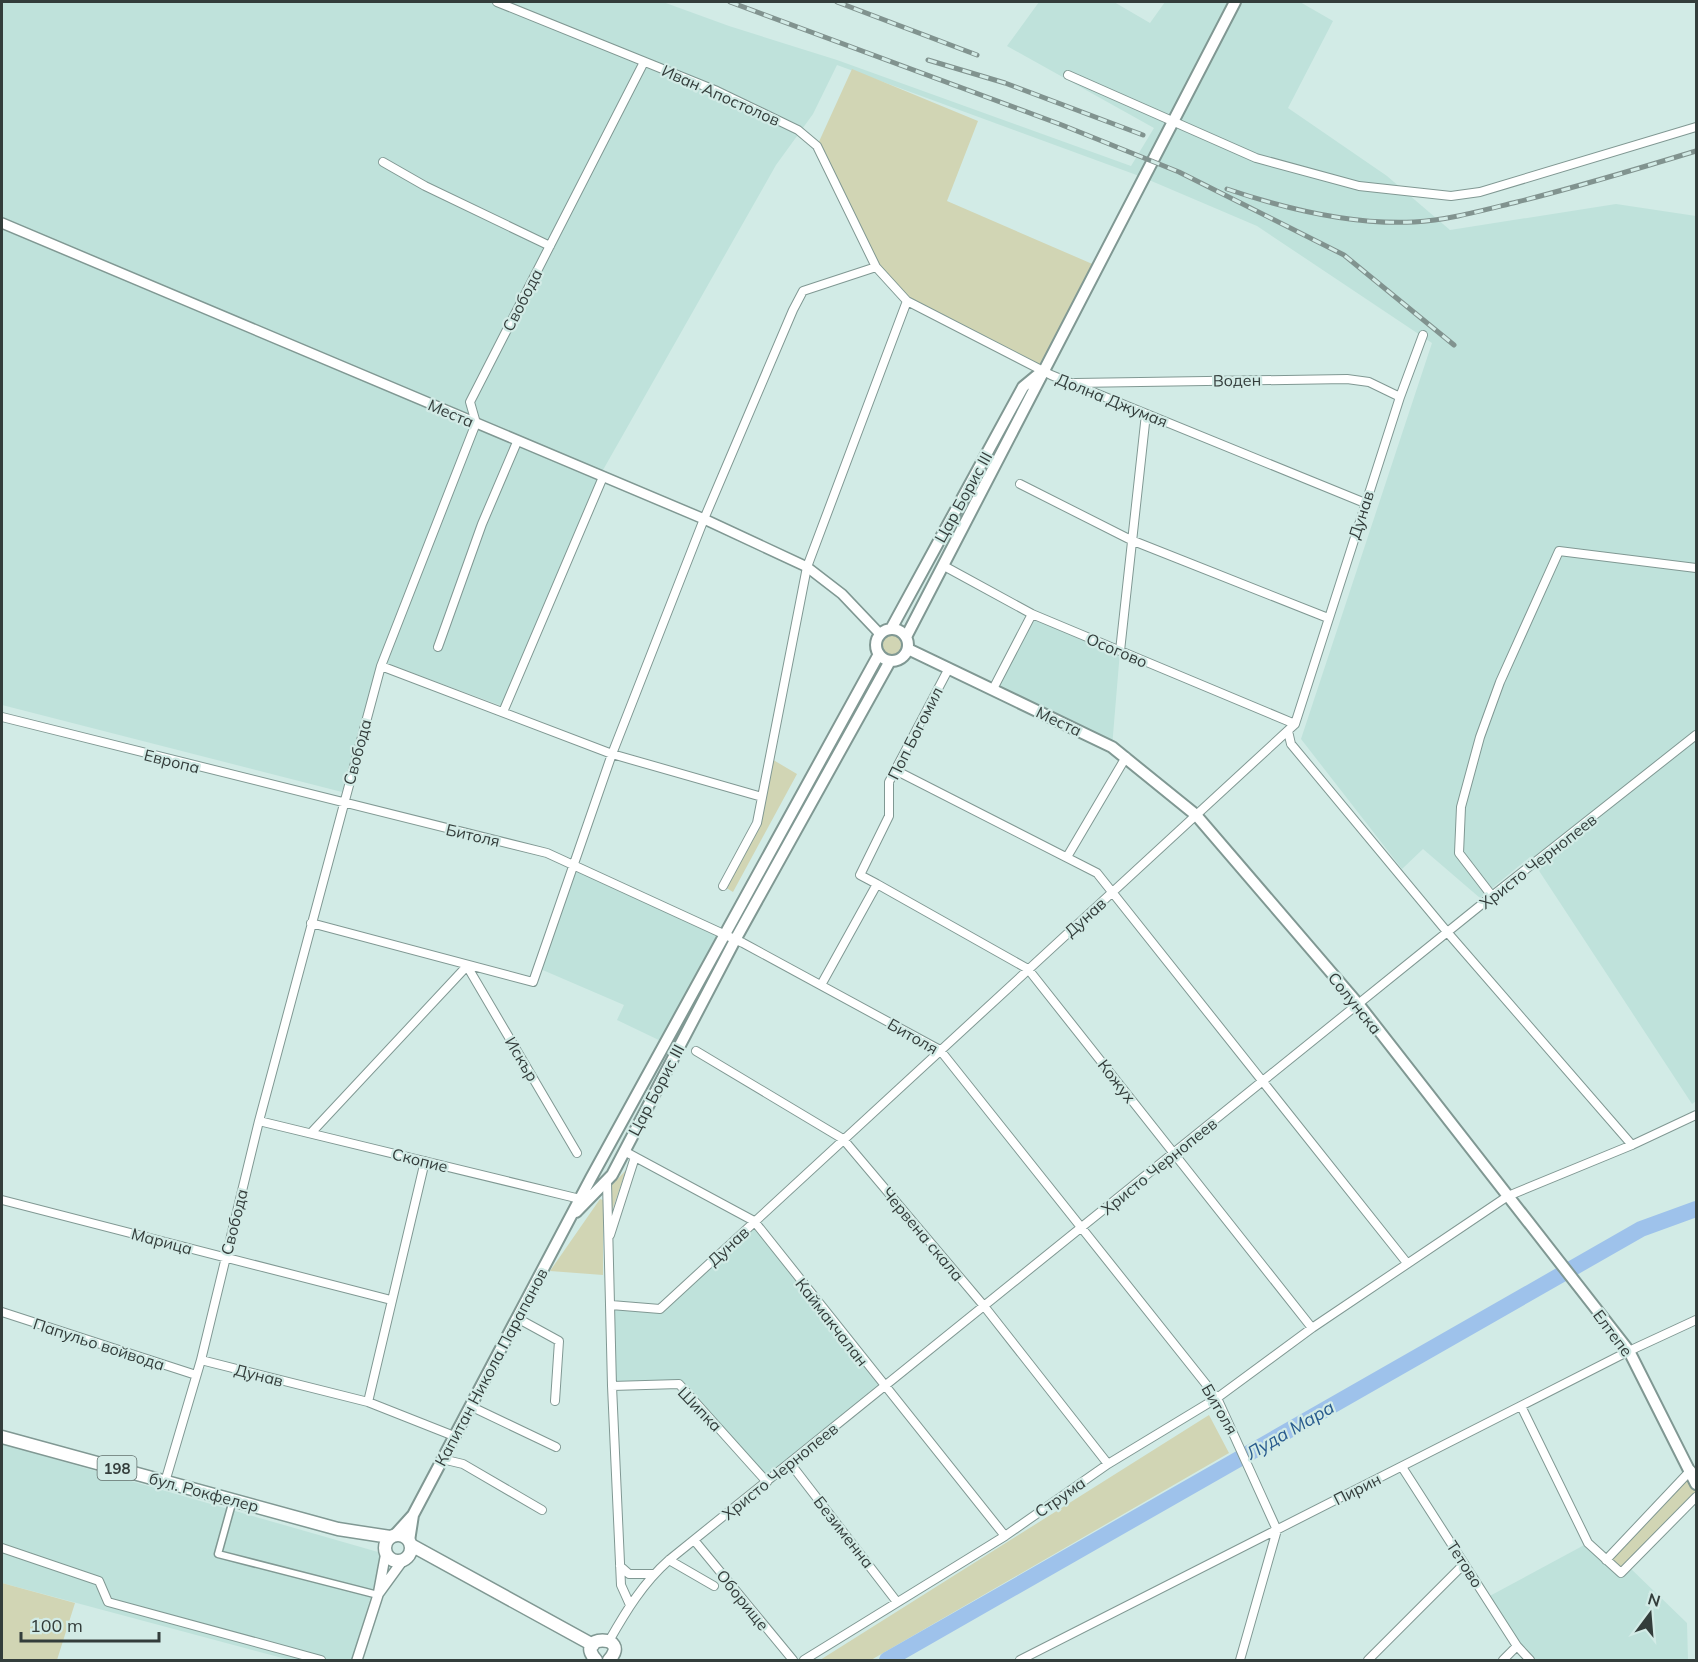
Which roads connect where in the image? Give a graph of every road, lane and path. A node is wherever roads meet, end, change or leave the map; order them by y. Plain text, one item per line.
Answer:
1 (497, 2) edge
2 (1235, 2) edge
3 (644, 62) junction
4 (1068, 75) dead end
5 (1172, 122) junction
6 (1696, 127) edge
7 (383, 162) dead end
8 (2, 223) edge
9 (550, 246) junction
10 (876, 267) junction
11 (907, 301) junction
12 (1423, 334) dead end
13 (1042, 371) junction
14 (1072, 383) junction
15 (1400, 397) junction
16 (1146, 414) junction
17 (476, 423) junction
18 (517, 442) junction
19 (603, 477) junction
20 (1020, 484) dead end
21 (1365, 503) junction
22 (704, 519) junction
23 (1131, 540) junction
24 (944, 566) junction
25 (807, 567) junction
26 (1696, 568) edge
27 (1032, 615) junction
28 (1328, 618) junction
29 (885, 631) junction
30 (906, 637) junction
31 (438, 648) dead end
32 (908, 649) junction
33 (1120, 651) junction
34 (879, 654) junction
35 (890, 661) junction
36 (381, 666) junction
37 (949, 668) junction
38 (993, 689) junction
39 (503, 712) junction
40 (2, 717) edge
41 (1295, 724) junction
42 (1288, 731) junction
43 (1696, 735) edge
44 (612, 754) junction
45 (1126, 757) junction
46 (895, 770) junction
47 (762, 796) junction
48 (343, 804) junction
49 (1197, 815) junction
50 (1067, 857) junction
51 (573, 863) junction
52 (877, 884) junction
53 (723, 886) dead end
54 (1113, 891) junction
55 (1492, 896) junction
56 (311, 923) junction
57 (1448, 933) junction
58 (730, 937) junction
59 (467, 966) junction
60 (1028, 969) junction
61 (821, 985) junction
62 (1359, 1005) junction
63 (940, 1050) junction
64 (696, 1051) dead end
65 (1263, 1083) junction
66 (1696, 1114) edge
67 (259, 1121) junction
68 (311, 1133) junction
69 (843, 1139) junction
70 (1632, 1145) junction
71 (577, 1153) dead end
72 (1174, 1153) junction
73 (629, 1154) junction
74 (425, 1161) junction
75 (597, 1167) junction
76 (610, 1179) junction
77 (1508, 1196) junction
78 (580, 1198) junction
79 (2, 1200) edge
80 (570, 1218) junction
81 (754, 1221) junction
82 (1082, 1228) junction
83 (608, 1241) junction
84 (226, 1259) junction
85 (1407, 1263) junction
86 (392, 1300) junction
87 (611, 1305) junction
88 (984, 1306) junction
89 (2, 1312) edge
90 (517, 1318) junction
91 (1696, 1320) edge
92 (1312, 1328) junction
93 (1629, 1351) junction
94 (201, 1360) junction
95 (196, 1375) junction
96 (612, 1386) junction
97 (884, 1387) junction
98 (1217, 1398) junction
99 (555, 1401) dead end
100 (368, 1402) junction
101 (470, 1406) junction
102 (1521, 1406) junction
103 (454, 1436) junction
104 (2, 1437) edge
105 (556, 1447) dead end
106 (442, 1460) junction
107 (790, 1463) junction
108 (1108, 1464) junction
109 (1402, 1467) junction
110 (1690, 1470) junction
111 (165, 1482) junction
112 (766, 1482) junction
113 (1696, 1484) edge
114 (1696, 1497) edge
115 (233, 1500) junction
116 (542, 1510) dead end
117 (413, 1515) junction
118 (1277, 1530) junction
119 (1005, 1536) junction
120 (694, 1540) junction
121 (389, 1543) junction
122 (2, 1548) edge
123 (407, 1551) junction
124 (669, 1560) junction
125 (1606, 1560) junction
126 (1464, 1564) junction
127 (620, 1566) junction
128 (653, 1574) junction
129 (714, 1586) dead end
130 (378, 1595) junction
131 (897, 1602) junction
132 (630, 1605) junction
133 (609, 1641) junction
134 (592, 1645) junction
135 (1517, 1646) junction
136 (321, 1660) edge
137 (357, 1660) edge
138 (596, 1660) edge
139 (612, 1660) edge
140 (793, 1660) edge
141 (804, 1660) edge
142 (1020, 1660) edge
143 (1240, 1660) edge
144 (1368, 1660) edge
145 (1503, 1660) edge
146 (1530, 1660) edge

1 - 3 street, Иван Апостолов
2 - 5 main road, Цар Борис III
3 - 9 street, Свобода
3 - 10 street, Иван Апостолов
4 - 5 street
5 - 6 street
5 - 13 main road, Цар Борис III
7 - 9 street
8 - 17 street, Места
9 - 17 street, Свобода
10 - 11 street, Долна Джумая
10 - 22 street
11 - 13 street, Долна Джумая
11 - 25 street
12 - 15 street, Дунав
13 - 14 street, Долна Джумая
13 - 24 main road, Цар Борис III
13 - 29 main road, Цар Борис III
14 - 15 street, Воден
14 - 16 street, Долна Джумая
15 - 21 street, Дунав
16 - 21 street, Долна Джумая
16 - 23 street
17 - 18 street, Места
17 - 36 street, Свобода
18 - 19 street, Места
18 - 31 street
19 - 22 street, Места
19 - 39 street
20 - 23 street
21 - 28 street, Дунав
22 - 25 street, Места
22 - 44 street
23 - 28 street
23 - 33 street
24 - 27 street, Осогово
24 - 30 main road, Цар Борис III
25 - 29 street, Места
25 - 47 street
26 - 55 street
27 - 33 street, Осогово
27 - 38 street
28 - 41 street, Дунав
29 - 30 main road
29 - 34 main road
30 - 32 main road
32 - 35 main road
32 - 37 main road, Места
33 - 41 street, Осогово
34 - 35 main road
34 - 58 main road, Цар Борис III
35 - 58 main road, Цар Борис III
36 - 39 street
36 - 48 street, Свобода
37 - 38 main road, Места
37 - 46 street, Поп Богомил
38 - 45 main road, Места
39 - 44 street
40 - 48 street, Европа
41 - 42 street, Дунав
42 - 49 street, Дунав
42 - 57 street
43 - 55 street, Христо Чернопеев
44 - 47 street
44 - 51 street
45 - 49 main road, Места
45 - 50 street
46 - 50 street
46 - 52 street, Поп Богомил
47 - 53 street
48 - 51 street, Битоля
48 - 56 street, Свобода
49 - 54 street, Дунав
49 - 62 main road, Солунска
50 - 54 street
51 - 58 street, Битоля
51 - 59 street
52 - 60 street, Кожух
52 - 61 street
54 - 60 street, Дунав
54 - 65 street
55 - 57 street, Христо Чернопеев
56 - 59 street
56 - 67 street, Свобода
57 - 62 street, Христо Чернопеев
57 - 70 street
58 - 61 street, Битоля
58 - 73 main road, Цар Борис III
58 - 75 main road, Цар Борис III
59 - 68 street
59 - 71 street, Искър
60 - 63 street, Дунав
60 - 72 street, Кожух
61 - 63 street, Битоля
62 - 65 street, Христо Чернопеев
62 - 77 main road, Солунска
63 - 69 street, Дунав
63 - 82 street, Битоля
64 - 69 street, Червена скала
65 - 72 street, Христо Чернопеев
65 - 85 street
66 - 70 street, Струма
67 - 68 street, Скопие
67 - 84 street, Свобода
68 - 74 street, Скопие
69 - 81 street, Дунав
69 - 88 street, Червена скала
70 - 77 street, Струма
72 - 82 street, Христо Чернопеев
72 - 92 street, Кожух
73 - 76 main road, Цар Борис III
73 - 81 street, Каймакчалан
73 - 83 street
74 - 78 street, Скопие
74 - 86 street
75 - 76 main road
75 - 78 main road, Капитан Никола Парапанов
76 - 80 main road, Капитан Никола Парапанов
76 - 83 street, Цар Борис III
77 - 85 street, Струма
77 - 93 main road, Елтепе
78 - 80 main road, Капитан Никола Парапанов
79 - 84 street, Марица
80 - 90 main road, Капитан Никола Парапанов
81 - 87 street, Дунав
81 - 97 street, Каймакчалан
82 - 88 street, Христо Чернопеев
82 - 98 street, Битоля
83 - 87 street, Цар Борис III
84 - 86 street, Марица
84 - 94 street, Свобода
85 - 92 street, Струма
86 - 100 street
87 - 96 street, Цар Борис III
88 - 97 street, Христо Чернопеев
88 - 108 street, Червена скала
89 - 95 street, Папульо войвода
90 - 99 street
90 - 101 main road, Капитан Никола Парапанов
91 - 93 street, Пирин
92 - 98 street, Струма
93 - 102 street, Пирин
93 - 110 main road, Елтепе
94 - 95 street, Свобода
94 - 100 street, Дунав
95 - 111 street, Свобода
96 - 112 street, Шипка
96 - 127 street, Цар Борис III
97 - 107 street, Христо Чернопеев
97 - 119 street, Каймакчалан
98 - 108 street, Струма
98 - 118 street, Битоля
100 - 103 street, Дунав
101 - 103 main road, Капитан Никола Парапанов
101 - 105 street
102 - 109 street, Пирин
102 - 125 street
103 - 106 main road, Капитан Никола Парапанов
104 - 111 main road, бул. Рокфелер / 198
106 - 116 street
106 - 117 main road, Капитан Никола Парапанов
107 - 112 street, Христо Чернопеев
107 - 131 street, Безименна
108 - 119 street, Струма
109 - 118 street, Пирин
109 - 126 street, Тетово
110 - 113 main road, Елтепе
110 - 125 street
111 - 115 main road, бул. Рокфелер / 198
112 - 120 street, Христо Чернопеев
114 - 125 street
115 - 121 main road, бул. Рокфелер / 198
115 - 130 street
117 - 121 main road, Капитан Никола Парапанов
117 - 123 main road, Капитан Никола Парапанов
118 - 142 street, Пирин
118 - 143 street
119 - 131 street, Струма
120 - 124 street, Христо Чернопеев
120 - 140 street, Оборище
121 - 123 main road, 198
121 - 123 main road, 198
121 - 130 street
122 - 136 street
123 - 130 street
123 - 134 main road, 198
124 - 128 street, Христо Чернопеев
124 - 129 street
126 - 135 street, Тетово
126 - 144 street
127 - 128 street
127 - 132 street, Цар Борис III
128 - 132 street, Христо Чернопеев
130 - 137 street
131 - 141 street, Струма
132 - 133 street
133 - 134 main road
133 - 139 main road
134 - 138 main road
135 - 145 street
135 - 146 street, Тетово

